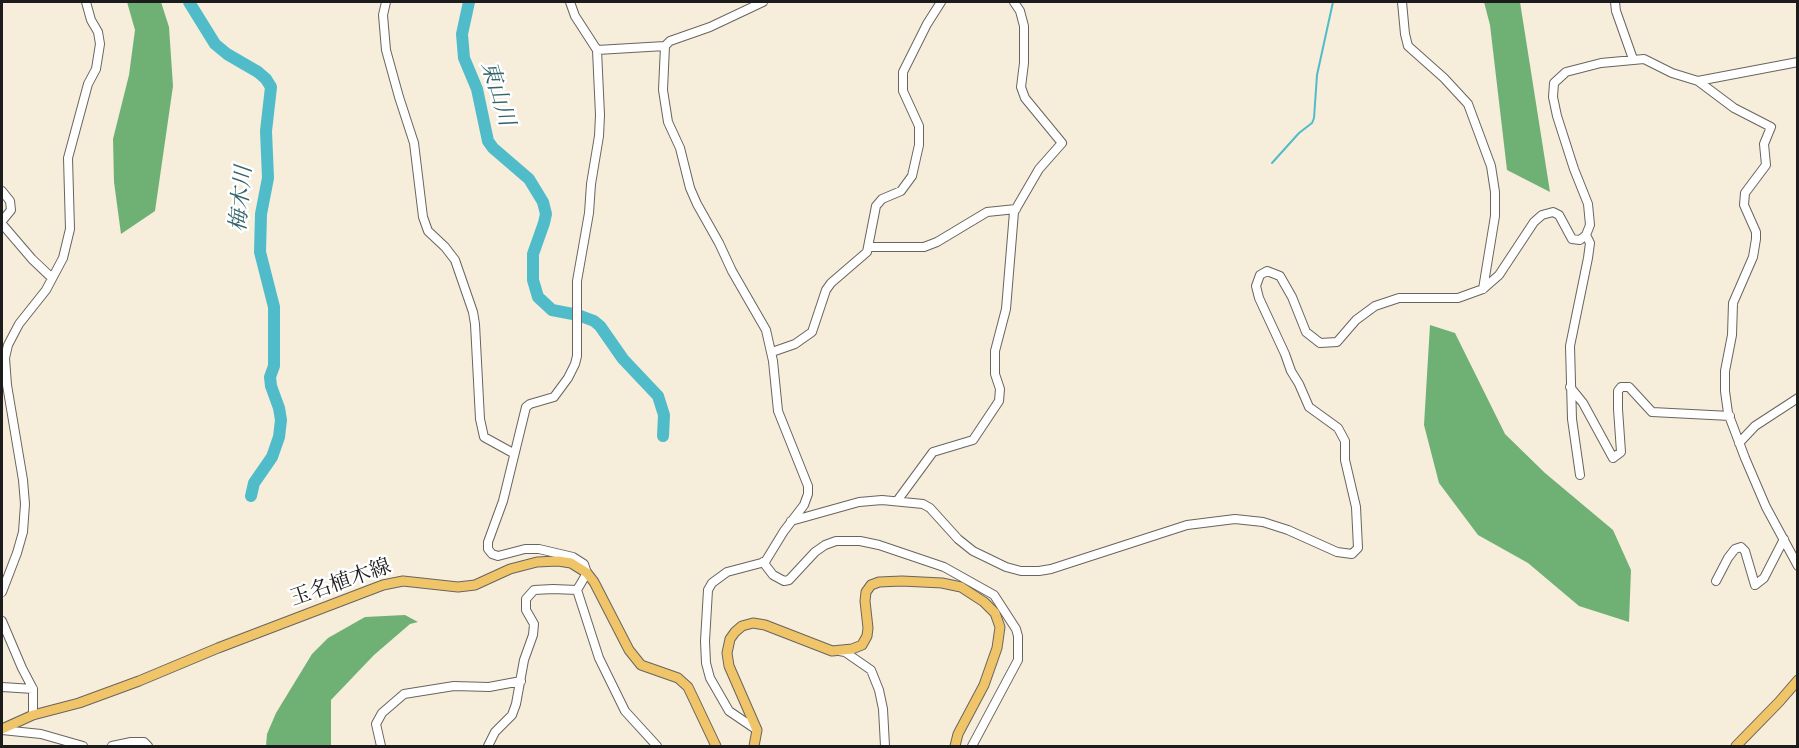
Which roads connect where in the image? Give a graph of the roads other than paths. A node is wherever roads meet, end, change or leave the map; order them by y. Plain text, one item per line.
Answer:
1 (86, 2) edge
2 (386, 2) edge
3 (570, 2) edge
4 (763, 2) edge
5 (941, 2) edge
6 (1014, 2) edge
7 (1402, 2) edge
8 (1615, 2) edge
9 (665, 46) junction
10 (597, 50) junction
11 (1633, 59) junction
12 (1797, 62) edge
13 (1698, 81) junction
14 (2, 190) edge
15 (1016, 209) junction
16 (2, 222) edge
17 (1586, 235) junction
18 (868, 247) junction
19 (52, 279) junction
20 (1483, 289) junction
21 (772, 352) junction
22 (1570, 387) junction
23 (1797, 398) edge
24 (1730, 416) junction
25 (1739, 443) junction
26 (513, 453) junction
27 (1580, 475) dead end
28 (897, 501) junction
29 (791, 521) junction
30 (1784, 539) junction
31 (763, 562) junction
32 (1797, 566) edge
33 (587, 573) junction
34 (1716, 581) dead end
35 (578, 590) junction
36 (2, 592) edge
37 (2, 621) edge
38 (832, 651) junction
39 (1797, 680) edge
40 (521, 681) junction
41 (2, 687) edge
42 (33, 689) junction
43 (33, 715) junction
44 (2, 730) edge
45 (757, 730) junction
46 (83, 747) edge
47 (112, 747) edge
48 (148, 747) edge
49 (381, 747) edge
50 (488, 747) edge
51 (657, 747) edge
52 (716, 747) edge
53 (754, 747) edge
54 (885, 747) edge
55 (955, 747) edge
56 (972, 747) edge
57 (1736, 747) edge

1 - 19 street
2 - 26 street
3 - 10 street
4 - 9 street
5 - 18 street
6 - 15 street
7 - 20 street
8 - 11 street
9 - 10 street
9 - 21 street
10 - 26 street
11 - 13 street
11 - 17 street
12 - 13 street
13 - 24 street
14 - 16 street
15 - 18 street
15 - 28 street
16 - 19 street
17 - 20 street
17 - 22 street
18 - 21 street
19 - 36 street
20 - 28 street
21 - 29 street
22 - 24 street
22 - 27 street
23 - 25 street
24 - 25 street
25 - 30 street
26 - 33 street
28 - 29 street
29 - 31 street
30 - 32 street
30 - 34 street
31 - 45 street
31 - 56 street
33 - 35 street
33 - 43 main road, 玉名植木線
33 - 52 main road
35 - 40 street
35 - 51 street
37 - 42 street
38 - 45 main road
38 - 54 street
38 - 55 main road
39 - 57 main road
40 - 49 street
40 - 50 street
41 - 42 street
42 - 43 street
43 - 44 main road, 玉名植木線
44 - 46 street
45 - 53 main road
47 - 48 street

